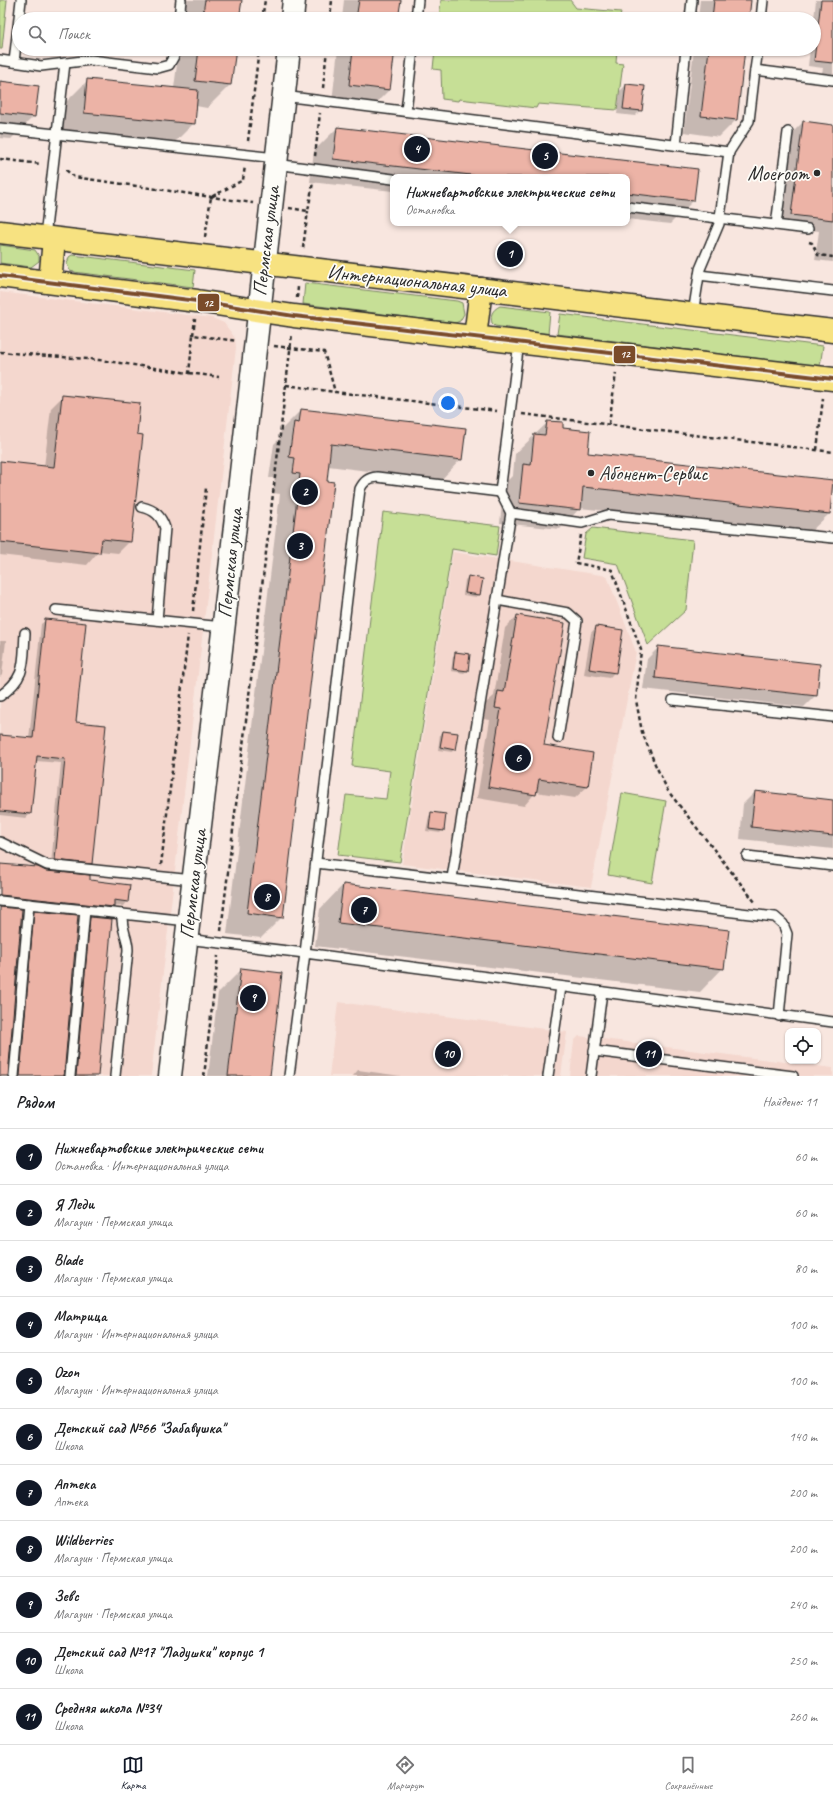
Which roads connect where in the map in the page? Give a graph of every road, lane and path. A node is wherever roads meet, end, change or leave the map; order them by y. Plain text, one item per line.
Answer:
1 (21, 0) edge
2 (181, 0) edge
3 (265, 0) edge
4 (294, 0) edge
5 (332, 0) edge
6 (418, 0) edge
7 (692, 0) edge
8 (763, 0) edge
9 (20, 12) edge
10 (180, 12) edge
11 (263, 12) edge
12 (293, 12) edge
13 (331, 12) edge
14 (417, 12) edge
15 (691, 12) edge
16 (762, 12) edge
17 (15, 56) edge
18 (174, 56) edge
19 (258, 56) edge
20 (287, 56) edge
21 (412, 56) edge
22 (685, 56) edge
23 (757, 56) edge
24 (0, 60) edge
25 (14, 62) junction
26 (65, 63) junction
27 (755, 70) junction
28 (833, 80) edge
29 (283, 96) junction
30 (406, 111) junction
31 (0, 128) edge
32 (788, 132) dead end
33 (57, 134) junction
34 (676, 145) junction
35 (729, 152) junction
36 (246, 155) junction
37 (0, 159) edge
38 (276, 161) junction
39 (54, 165) junction
40 (390, 179) edge
41 (319, 183) dead end
42 (211, 197) junction
43 (270, 205) junction
44 (630, 207) edge
45 (308, 211) junction
46 (720, 218) junction
47 (776, 225) junction
48 (808, 229) dead end
49 (0, 232) edge
50 (50, 238) junction
51 (264, 264) junction
52 (300, 268) junction
53 (699, 274) junction
54 (0, 276) edge
55 (50, 282) junction
56 (481, 289) junction
57 (833, 291) edge
58 (258, 311) junction
59 (693, 314) junction
60 (294, 316) junction
61 (833, 331) edge
62 (475, 337) junction
63 (519, 342) junction
64 (189, 373) dead end
65 (219, 377) dead end
66 (833, 379) edge
67 (286, 386) junction
68 (335, 392) dead end
69 (511, 413) junction
70 (833, 452) edge
71 (206, 488) dead end
72 (500, 492) junction
73 (142, 507) dead end
74 (511, 513) junction
75 (582, 523) junction
76 (833, 538) edge
77 (497, 600) junction
78 (56, 610) dead end
79 (157, 620) junction
80 (191, 624) junction
81 (223, 627) junction
82 (25, 633) dead end
83 (0, 696) edge
84 (673, 700) dead end
85 (833, 717) edge
86 (558, 738) dead end
87 (0, 842) edge
88 (747, 856) dead end
89 (316, 863) junction
90 (833, 866) edge
91 (159, 877) junction
92 (452, 878) junction
93 (193, 880) junction
94 (0, 901) edge
95 (29, 904) junction
96 (85, 910) junction
97 (122, 914) junction
98 (767, 917) junction
99 (187, 930) junction
100 (220, 942) junction
101 (305, 953) junction
102 (561, 987) junction
103 (602, 992) junction
104 (779, 1016) junction
105 (833, 1022) edge
106 (594, 1051) junction
107 (14, 1076) edge
108 (70, 1076) edge
109 (116, 1076) edge
110 (170, 1076) edge
111 (204, 1076) edge
112 (289, 1076) edge
113 (548, 1076) edge
114 (591, 1076) edge
115 (792, 1076) edge

1 - 9 lane
2 - 10 lane
3 - 11 path
4 - 12 street
5 - 13 path
6 - 14 lane
7 - 15 lane
8 - 16 lane
17 - 25 lane
18 - 26 lane
19 - 36 path
20 - 29 street, Пермская улица
21 - 30 lane
22 - 34 lane
23 - 27 lane
24 - 25 lane
25 - 26 lane
26 - 33 lane
27 - 28 lane
27 - 35 lane
29 - 30 lane
29 - 38 street, Пермская улица
30 - 34 lane
31 - 33 lane
32 - 47 lane
33 - 36 lane
33 - 39 lane
34 - 35 lane
35 - 46 lane
36 - 38 lane
36 - 42 path
37 - 39 path
38 - 40 lane
38 - 43 street, Пермская улица
39 - 42 path
39 - 50 lane
41 - 45 path
42 - 43 path
43 - 45 path
43 - 51 street, Пермская улица
44 - 46 lane
45 - 52 path
46 - 47 lane
46 - 53 lane
47 - 48 lane
49 - 50 main road, Интернациональная улица
50 - 51 main road, Интернациональная улица
50 - 55 main road
51 - 52 main road, Интернациональная улица
51 - 58 street, Пермская улица
52 - 56 main road, Интернациональная улица
52 - 60 path
53 - 57 lane
53 - 59 lane
54 - 55 main road
55 - 58 main road
56 - 59 main road, Интернациональная улица
56 - 62 main road
58 - 60 main road
58 - 81 street, Пермская улица
59 - 61 main road, Интернациональная улица
60 - 62 main road
60 - 67 path
62 - 63 main road
63 - 66 main road
63 - 69 lane
64 - 65 path
67 - 68 path
67 - 100 path
69 - 70 path
69 - 72 lane
71 - 80 path
72 - 74 lane
72 - 89 lane
73 - 79 lane
74 - 75 lane
74 - 77 lane
75 - 76 lane
75 - 98 path
77 - 86 lane
77 - 92 lane
78 - 79 lane
79 - 80 lane
80 - 81 lane
80 - 91 path
81 - 93 street, Пермская улица
82 - 83 lane
84 - 85 lane
87 - 91 lane
88 - 90 lane
89 - 92 lane
89 - 101 lane
91 - 93 lane
92 - 98 lane
93 - 99 street, Пермская улица
94 - 95 lane
95 - 96 lane
95 - 107 lane
96 - 97 lane
96 - 108 lane
97 - 99 lane
97 - 109 lane
98 - 104 lane
99 - 100 lane
99 - 110 street, Пермская улица
100 - 101 lane
100 - 111 path
101 - 102 lane
101 - 112 lane
102 - 103 lane
102 - 113 lane
103 - 104 lane
103 - 106 lane
104 - 105 lane
106 - 114 lane
106 - 115 lane

